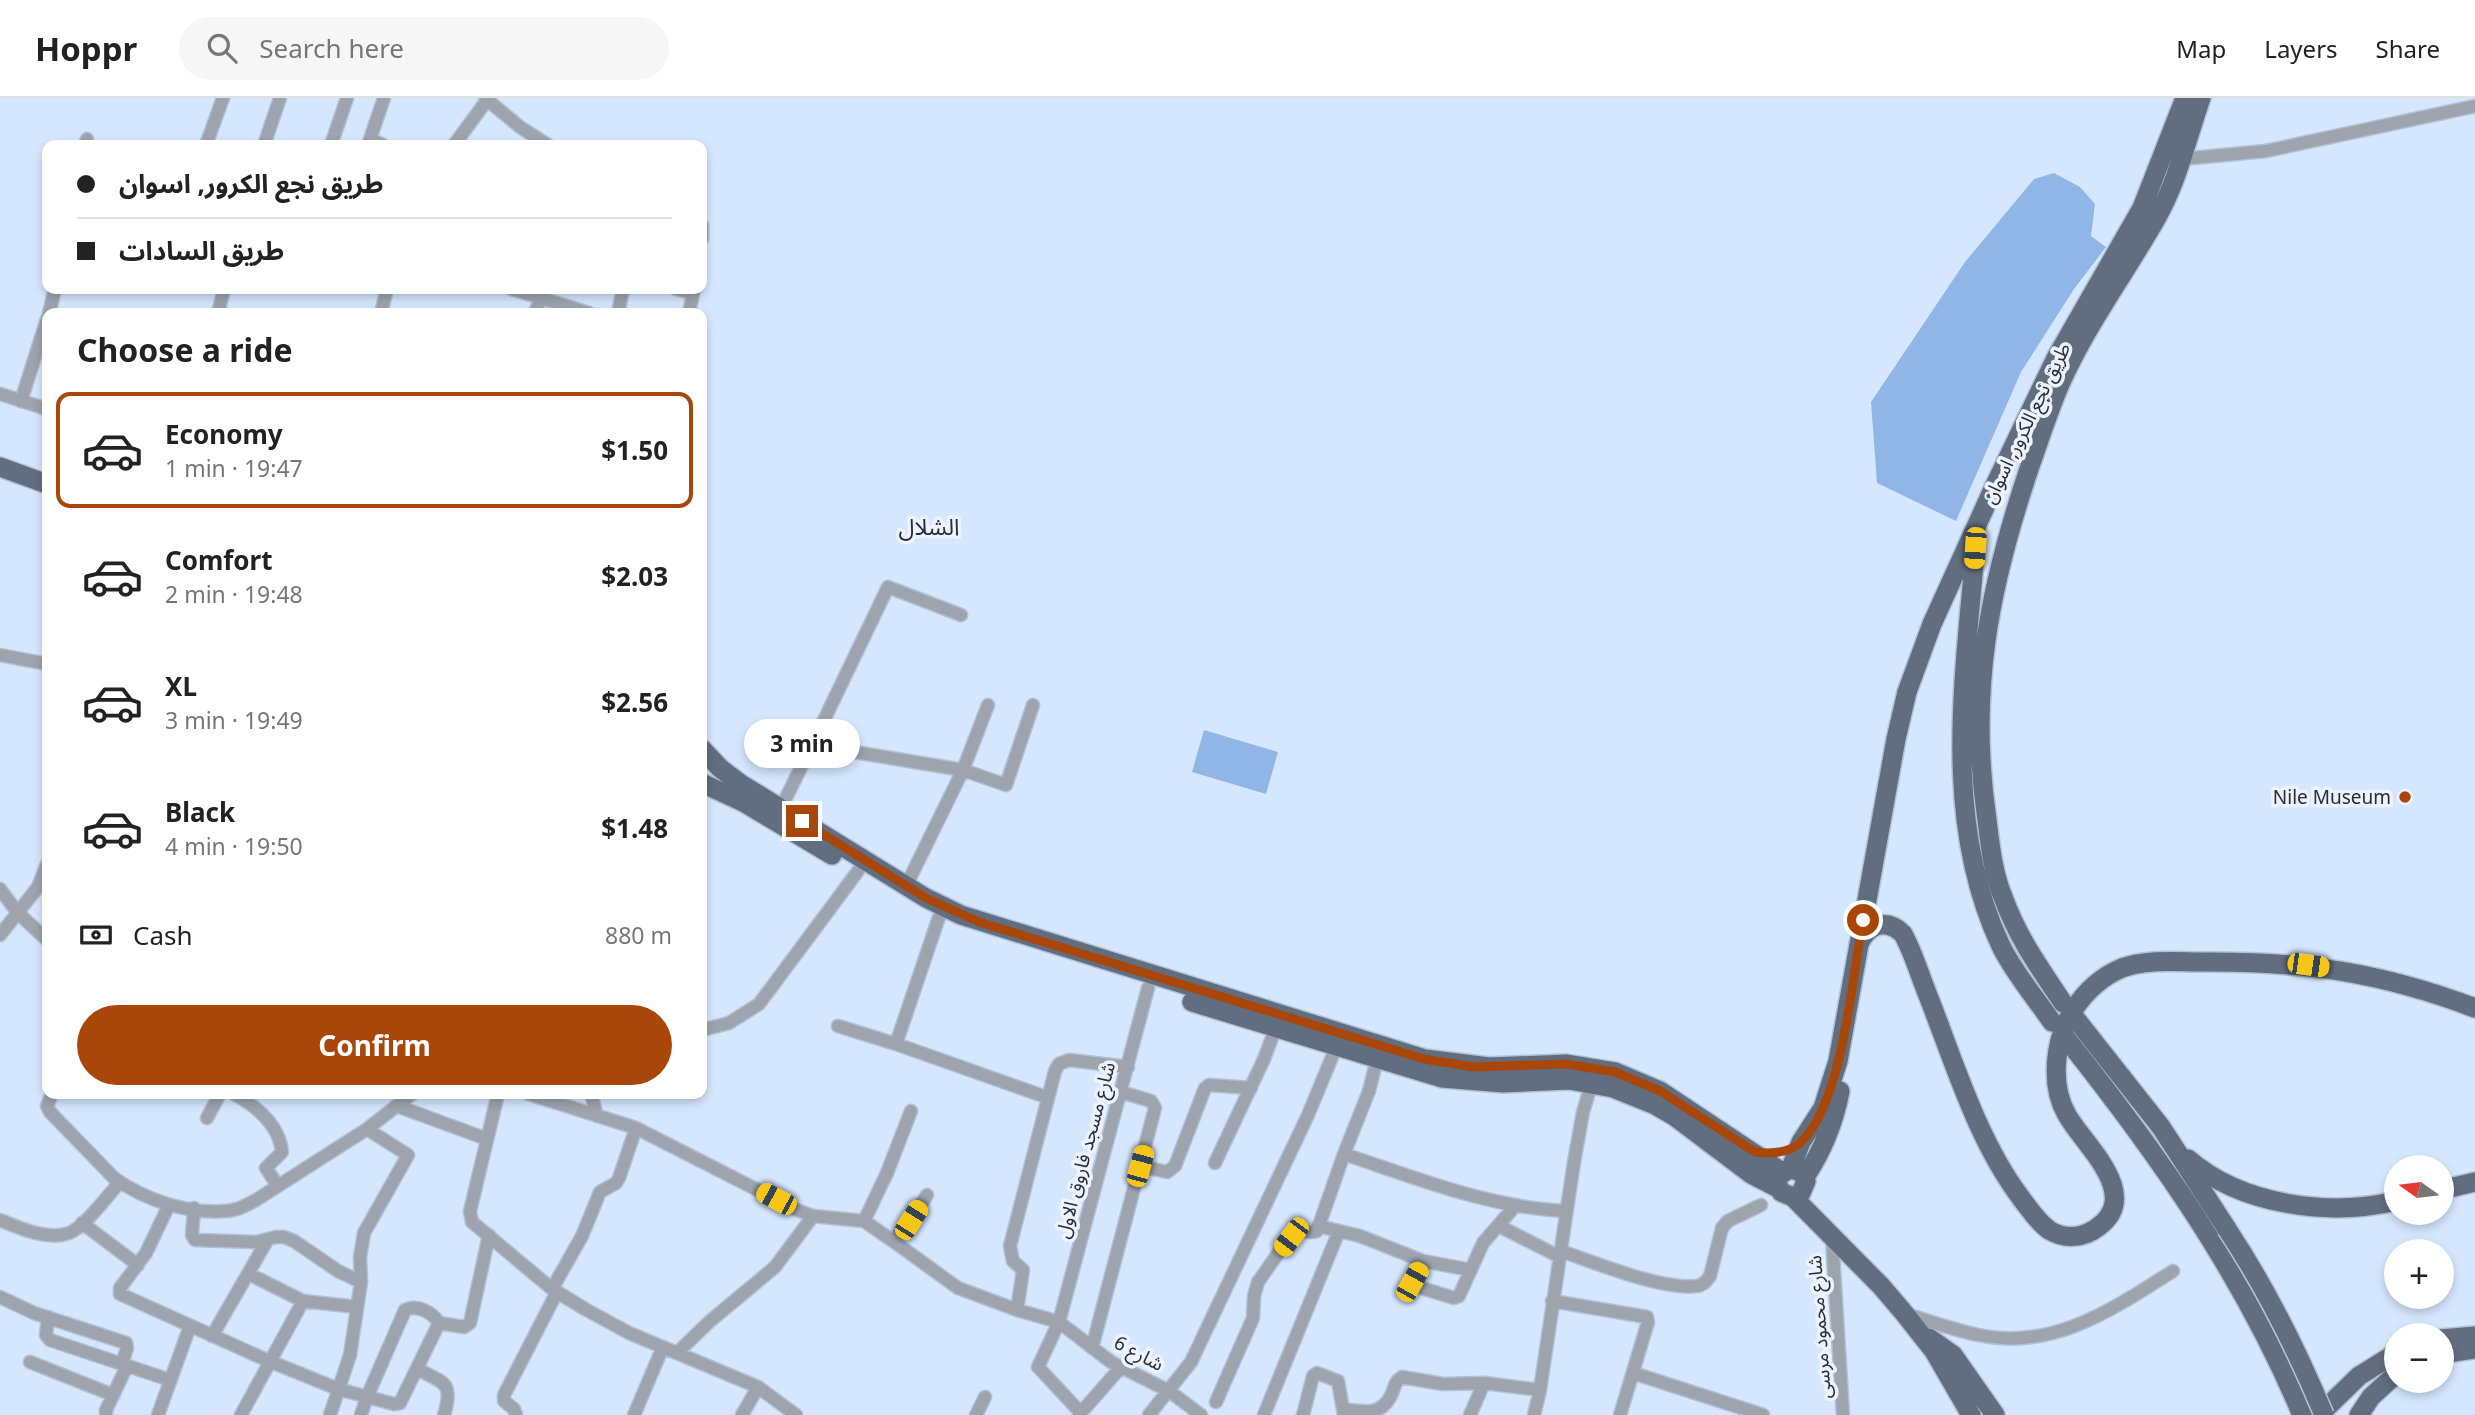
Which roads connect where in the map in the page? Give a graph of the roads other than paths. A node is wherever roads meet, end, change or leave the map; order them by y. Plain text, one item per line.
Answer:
1 (223, 98) edge
2 (280, 98) edge
3 (347, 98) edge
4 (384, 98) edge
5 (2185, 98) edge
6 (2201, 98) edge
7 (486, 99) edge
8 (2475, 106) edge
9 (528, 132) junction
10 (208, 140) edge
11 (266, 140) edge
12 (333, 140) edge
13 (370, 140) edge
14 (457, 140) edge
15 (524, 140) edge
16 (540, 140) edge
17 (2162, 152) junction
18 (2182, 159) junction
19 (544, 294) edge
20 (577, 308) edge
21 (42, 335) edge
22 (0, 394) edge
23 (21, 401) junction
24 (42, 407) edge
25 (0, 467) edge
26 (0, 481) edge
27 (42, 482) edge
28 (42, 496) edge
29 (1977, 526) junction
30 (961, 615) dead end
31 (0, 655) edge
32 (42, 663) edge
33 (988, 705) dead end
34 (1033, 705) dead end
35 (812, 745) junction
36 (707, 754) edge
37 (963, 770) junction
38 (707, 785) edge
39 (781, 808) junction
40 (858, 871) junction
41 (42, 877) edge
42 (906, 886) junction
43 (0, 889) edge
44 (17, 912) junction
45 (939, 917) junction
46 (0, 935) edge
47 (42, 935) edge
48 (1858, 946) junction
49 (1148, 988) junction
50 (2475, 1008) edge
51 (2052, 1021) dead end
52 (838, 1026) dead end
53 (1276, 1027) junction
54 (707, 1029) edge
55 (2065, 1037) dead end
56 (896, 1044) junction
57 (1337, 1045) junction
58 (1841, 1048) junction
59 (1377, 1059) junction
60 (1128, 1067) junction
61 (1592, 1082) junction
62 (1251, 1088) junction
63 (1121, 1092) junction
64 (1046, 1097) junction
65 (50, 1099) edge
66 (217, 1099) edge
67 (243, 1099) edge
68 (406, 1099) edge
69 (497, 1099) edge
70 (544, 1099) edge
71 (592, 1099) edge
72 (397, 1106) junction
73 (911, 1111) dead end
74 (597, 1116) junction
75 (207, 1118) dead end
76 (636, 1128) junction
77 (367, 1129) junction
78 (487, 1139) junction
79 (1801, 1142) junction
80 (2175, 1148) junction
81 (1755, 1152) junction
82 (1344, 1154) junction
83 (1215, 1163) dead end
84 (1140, 1166) junction
85 (1790, 1180) junction
86 (120, 1182) junction
87 (2475, 1182) edge
88 (278, 1186) junction
89 (2454, 1187) edge
90 (927, 1195) dead end
91 (2384, 1203) edge
92 (169, 1205) junction
93 (1760, 1205) dead end
94 (1515, 1206) junction
95 (194, 1209) junction
96 (1567, 1211) junction
97 (813, 1216) junction
98 (0, 1220) edge
99 (864, 1221) junction
100 (82, 1223) junction
101 (1318, 1226) junction
102 (1499, 1226) junction
103 (1339, 1231) junction
104 (489, 1235) junction
105 (1832, 1237) junction
106 (268, 1239) junction
107 (893, 1241) junction
108 (1560, 1254) junction
109 (1423, 1261) junction
110 (138, 1265) junction
111 (1471, 1270) junction
112 (2173, 1271) dead end
113 (249, 1274) junction
114 (360, 1282) junction
115 (554, 1290) junction
116 (0, 1297) edge
117 (1552, 1300) junction
118 (303, 1301) junction
119 (357, 1307) junction
120 (1017, 1310) junction
121 (1904, 1313) junction
122 (48, 1317) junction
123 (1059, 1322) junction
124 (439, 1323) junction
125 (190, 1326) junction
126 (1922, 1335) junction
127 (212, 1336) junction
128 (2475, 1336) edge
129 (2454, 1338) edge
130 (663, 1347) junction
131 (1092, 1348) junction
132 (2475, 1349) edge
133 (2454, 1352) edge
134 (677, 1353) junction
135 (2384, 1361) edge
136 (30, 1362) dead end
137 (269, 1362) junction
138 (125, 1365) junction
139 (1121, 1367) junction
140 (417, 1369) junction
141 (1633, 1373) junction
142 (170, 1380) junction
143 (1484, 1383) junction
144 (2384, 1385) edge
145 (758, 1387) junction
146 (338, 1389) junction
147 (1540, 1390) junction
148 (1169, 1391) junction
149 (113, 1395) junction
150 (367, 1396) junction
151 (985, 1397) dead end
152 (1216, 1402) dead end
153 (1344, 1412) edge
154 (1843, 1412) edge
155 (636, 1414) edge
156 (1080, 1414) edge
157 (106, 1415) edge
158 (158, 1415) edge
159 (240, 1415) edge
160 (330, 1415) edge
161 (361, 1415) edge
162 (444, 1415) edge
163 (516, 1415) edge
164 (742, 1415) edge
165 (796, 1415) edge
166 (976, 1415) edge
167 (1149, 1415) edge
168 (1201, 1415) edge
169 (1264, 1415) edge
170 (1303, 1415) edge
171 (1470, 1415) edge
172 (1534, 1415) edge
173 (1620, 1415) edge
174 (1763, 1415) edge
175 (1831, 1415) edge
176 (1971, 1415) edge
177 (1995, 1415) edge
178 (2302, 1415) edge
179 (2321, 1415) edge
180 (2359, 1415) edge

1 - 10 street
2 - 11 street
3 - 12 street
4 - 13 street
5 - 17 main road, طريق نجع الكرور, اسوان
6 - 18 main road, طريق نجع الكرور, اسوان
7 - 9 street
7 - 14 street
8 - 18 street
9 - 15 street
9 - 16 street
17 - 18 main road
17 - 29 main road, طريق نجع الكرور, اسوان
18 - 80 main road, طريق نجع الكرور, اسوان
19 - 20 street
21 - 23 street
22 - 23 street
23 - 24 street
25 - 27 main road
26 - 28 main road
29 - 48 main road, طريق نجع الكرور, اسوان
29 - 51 main road
30 - 35 street
31 - 32 street
33 - 37 street
34 - 37 street
35 - 37 street
35 - 39 street
36 - 39 main road
37 - 42 street
38 - 40 main road
39 - 42 main road
40 - 45 main road
40 - 54 street
41 - 44 street
42 - 81 main road
43 - 44 street
44 - 46 street
44 - 47 street
45 - 49 main road
45 - 56 street
48 - 50 main road
48 - 58 main road, طريق نجع الكرور, اسوان
49 - 53 main road
49 - 60 street, شارع مسجد فاروق الاول
52 - 56 street
53 - 57 main road
53 - 62 street
55 - 178 main road
56 - 64 street
57 - 59 main road
57 - 148 street
58 - 79 main road, طريق نجع الكرور, اسوان
58 - 85 main road, طريق نجع الكرور, اسوان
59 - 61 main road
59 - 82 street
60 - 63 street, شارع مسجد فاروق الاول
60 - 64 street
61 - 85 main road
61 - 96 street
62 - 83 street
62 - 84 street
63 - 84 street
63 - 123 street, شارع مسجد فاروق الاول
64 - 120 street
65 - 86 street
66 - 75 street
67 - 88 street
68 - 72 street
69 - 78 street
70 - 74 street
71 - 74 street
72 - 77 street
72 - 78 street
73 - 99 street
74 - 76 street
76 - 97 street
76 - 115 street
77 - 88 street
77 - 114 street
78 - 104 street
79 - 81 main road
79 - 85 main road, طريق نجع الكرور, اسوان
80 - 91 main road
80 - 179 main road, bridge
81 - 85 main road
82 - 94 street
82 - 101 street
84 - 131 street
85 - 105 main road
86 - 92 street
86 - 100 street
87 - 89 main road
88 - 95 street
90 - 107 street
92 - 95 street
92 - 110 street
93 - 108 street
94 - 96 street
94 - 102 street
95 - 106 street
96 - 108 street
97 - 99 street
97 - 134 street
98 - 100 street
99 - 107 street
100 - 110 street
101 - 103 street
101 - 152 street
102 - 108 street
102 - 111 street
103 - 109 street
103 - 169 street
104 - 115 street
104 - 124 street
105 - 121 main road
105 - 154 street, شارع محمود مرسى
106 - 113 street
106 - 114 street
107 - 120 street
108 - 117 street
109 - 111 street
109 - 111 street
110 - 125 street
112 - 121 street
113 - 118 street
113 - 127 street
114 - 119 street
115 - 130 street
115 - 163 street
116 - 122 street
117 - 141 street
117 - 147 street
118 - 119 street
118 - 137 street
119 - 146 street
120 - 123 street
121 - 126 main road
122 - 138 street
122 - 138 street
123 - 131 street, شارع 6
123 - 156 street, شارع مسجد فاروق الاول
124 - 140 street
124 - 150 street
125 - 127 street
125 - 142 street
126 - 176 main road
126 - 177 main road
127 - 137 street
128 - 129 main road
130 - 134 street
130 - 155 street
131 - 139 street, شارع 6
132 - 133 main road
134 - 145 street
135 - 179 main road
136 - 149 street
137 - 146 street
137 - 159 street
138 - 142 street
138 - 149 street
139 - 148 street, شارع 6
139 - 156 street
140 - 150 street
140 - 162 street
141 - 173 street
141 - 174 street
142 - 158 street
143 - 147 street
143 - 153 street
143 - 171 street
144 - 180 main road
145 - 164 street
145 - 165 street
146 - 150 street
146 - 160 street
147 - 172 street
148 - 167 street
148 - 168 street, شارع 6
149 - 157 street
150 - 161 street
151 - 166 street
153 - 170 street
154 - 175 street

